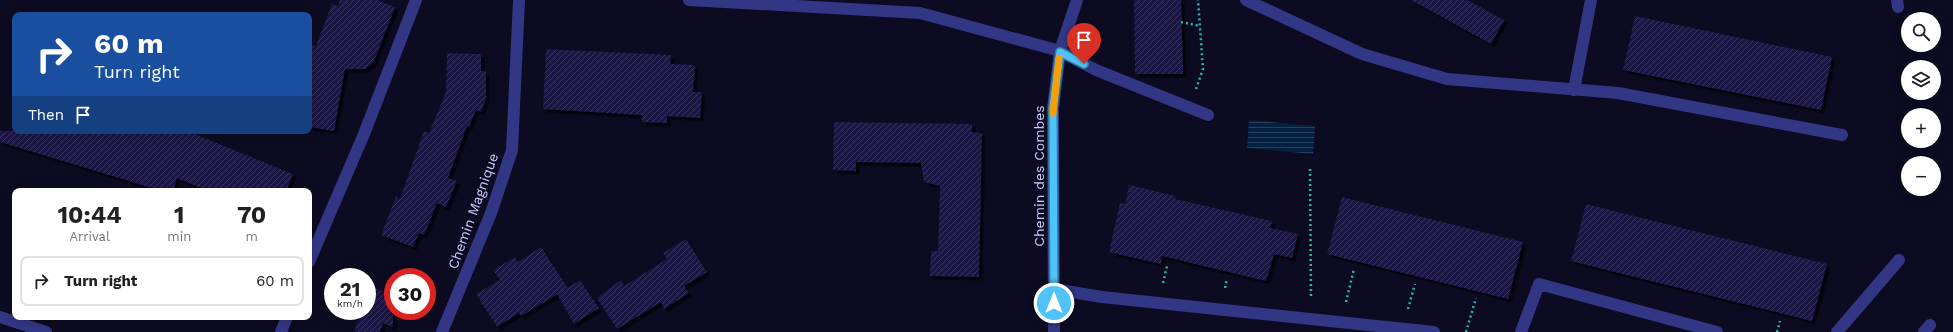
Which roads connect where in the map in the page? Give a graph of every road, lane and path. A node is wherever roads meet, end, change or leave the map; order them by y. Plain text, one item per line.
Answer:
1 (416, 0) edge
2 (519, 0) edge
3 (688, 0) edge
4 (1077, 0) edge
5 (1198, 0) edge
6 (1246, 0) edge
7 (1591, 0) edge
8 (723, 1) edge
9 (1181, 22) dead end
10 (1200, 26) junction
11 (1060, 52) junction
12 (1574, 90) junction
13 (1189, 108) junction
14 (1208, 115) dead end
15 (1842, 135) dead end
16 (1310, 169) dead end
17 (312, 255) edge
18 (1899, 260) dead end
19 (1354, 269) dead end
20 (1054, 289) junction
21 (1476, 298) dead end
22 (0, 317) edge
23 (1311, 319) junction
24 (286, 320) edge
25 (1780, 321) dead end
26 (1341, 322) junction
27 (46, 332) edge
28 (281, 332) edge
29 (442, 332) edge
30 (1054, 332) edge
31 (1434, 332) edge
32 (1466, 332) edge
33 (1521, 332) edge
34 (1717, 332) edge
35 (1777, 332) edge
36 (1837, 332) edge

1 - 17 street
2 - 29 street, Chemin Magnique
3 - 8 street
4 - 11 street, Chemin des Combes
5 - 10 path
6 - 12 street
7 - 12 street
8 - 11 street
9 - 10 path
10 - 13 path
11 - 13 street
11 - 20 street, Chemin des Combes
12 - 15 street
13 - 14 street
16 - 23 path
18 - 36 street
19 - 26 path
20 - 23 street
20 - 30 street, Chemin des Combes
21 - 32 path
22 - 27 street
23 - 26 street
24 - 28 street
25 - 35 path
26 - 31 street
33 - 34 street

